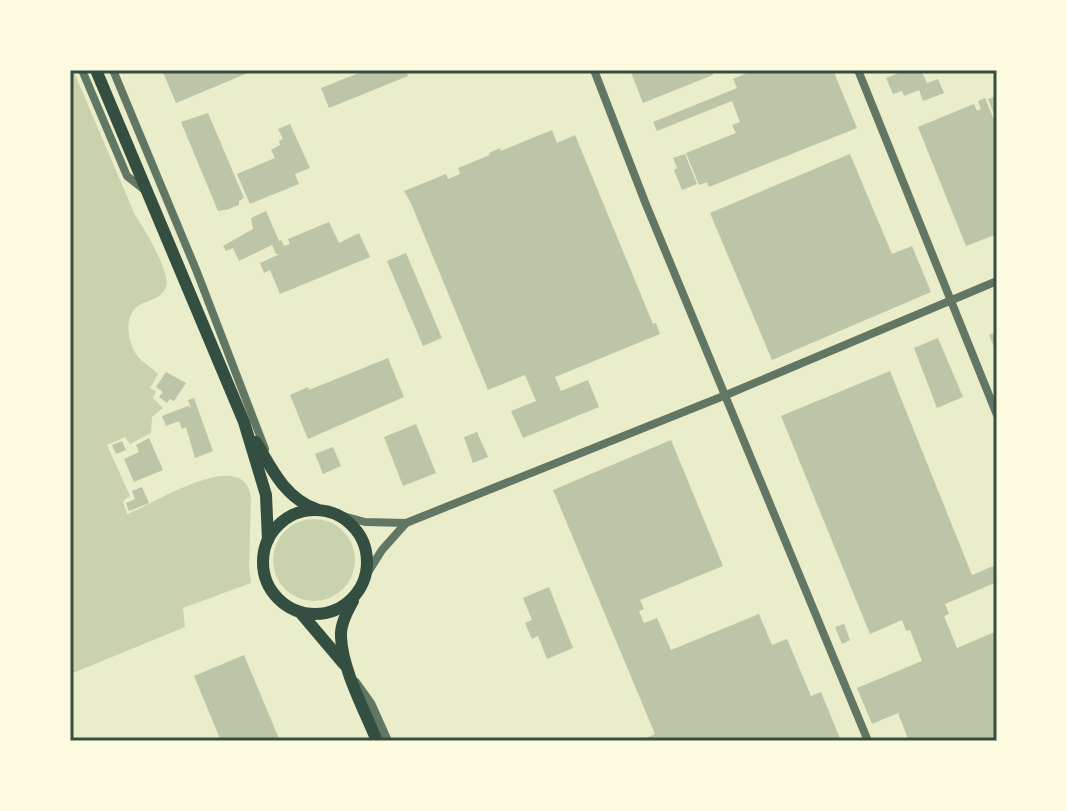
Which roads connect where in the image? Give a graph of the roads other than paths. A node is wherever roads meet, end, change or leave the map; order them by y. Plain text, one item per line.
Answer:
1 (82, 70) edge
2 (96, 70) edge
3 (113, 70) edge
4 (594, 70) edge
5 (858, 70) edge
6 (146, 191) junction
7 (997, 281) edge
8 (950, 301) junction
9 (726, 395) junction
10 (997, 415) edge
11 (244, 422) junction
12 (275, 475) junction
13 (318, 510) junction
14 (336, 514) junction
15 (406, 523) junction
16 (268, 540) junction
17 (365, 577) junction
18 (359, 589) junction
19 (300, 612) junction
20 (349, 672) junction
21 (377, 741) edge
22 (388, 741) edge
23 (868, 741) edge

1 - 6 street
2 - 6 main road
3 - 12 street
4 - 9 street
5 - 8 street
6 - 11 main road
7 - 8 street
8 - 9 street
8 - 10 street
9 - 15 street
9 - 23 street
11 - 12 main road
11 - 16 main road
12 - 13 main road
13 - 14 main road
13 - 16 main road
14 - 15 street
14 - 17 main road
15 - 17 street
16 - 19 main road
17 - 18 main road
18 - 19 main road
18 - 20 main road
19 - 20 main road
20 - 21 main road
20 - 22 street

